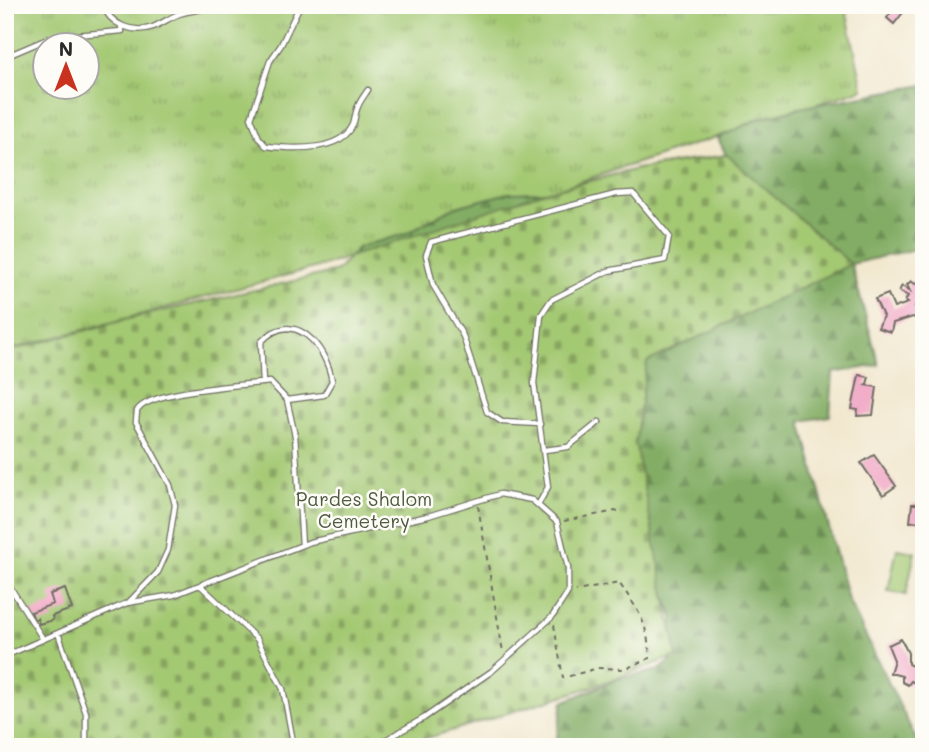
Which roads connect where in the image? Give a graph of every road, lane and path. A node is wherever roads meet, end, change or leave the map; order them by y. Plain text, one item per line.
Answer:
1 (103, 5) edge
2 (214, 5) edge
3 (300, 5) edge
4 (121, 26) junction
5 (5, 57) edge
6 (368, 90) dead end
7 (263, 383) junction
8 (287, 400) junction
9 (599, 422) dead end
10 (540, 424) junction
11 (544, 450) junction
12 (477, 501) junction
13 (538, 505) junction
14 (621, 510) dead end
15 (557, 522) junction
16 (302, 545) junction
17 (5, 579) edge
18 (200, 585) junction
19 (568, 592) junction
20 (127, 603) junction
21 (552, 617) junction
22 (58, 633) junction
23 (43, 639) junction
24 (5, 656) edge
25 (505, 660) junction
26 (86, 747) edge
27 (294, 747) edge
28 (373, 747) edge

1 - 4 lane
2 - 4 lane
3 - 6 lane
4 - 5 lane
7 - 8 lane
7 - 8 lane
7 - 20 lane
8 - 16 lane
9 - 11 lane
10 - 10 lane
10 - 11 lane
11 - 13 lane
12 - 13 lane
12 - 16 lane
12 - 25 path
13 - 15 lane
14 - 15 path
15 - 19 lane
16 - 18 lane
17 - 23 lane
18 - 20 lane
18 - 27 lane
19 - 21 lane
19 - 21 path
20 - 22 lane
21 - 25 lane
22 - 23 lane
22 - 26 lane
23 - 24 lane
25 - 28 lane

